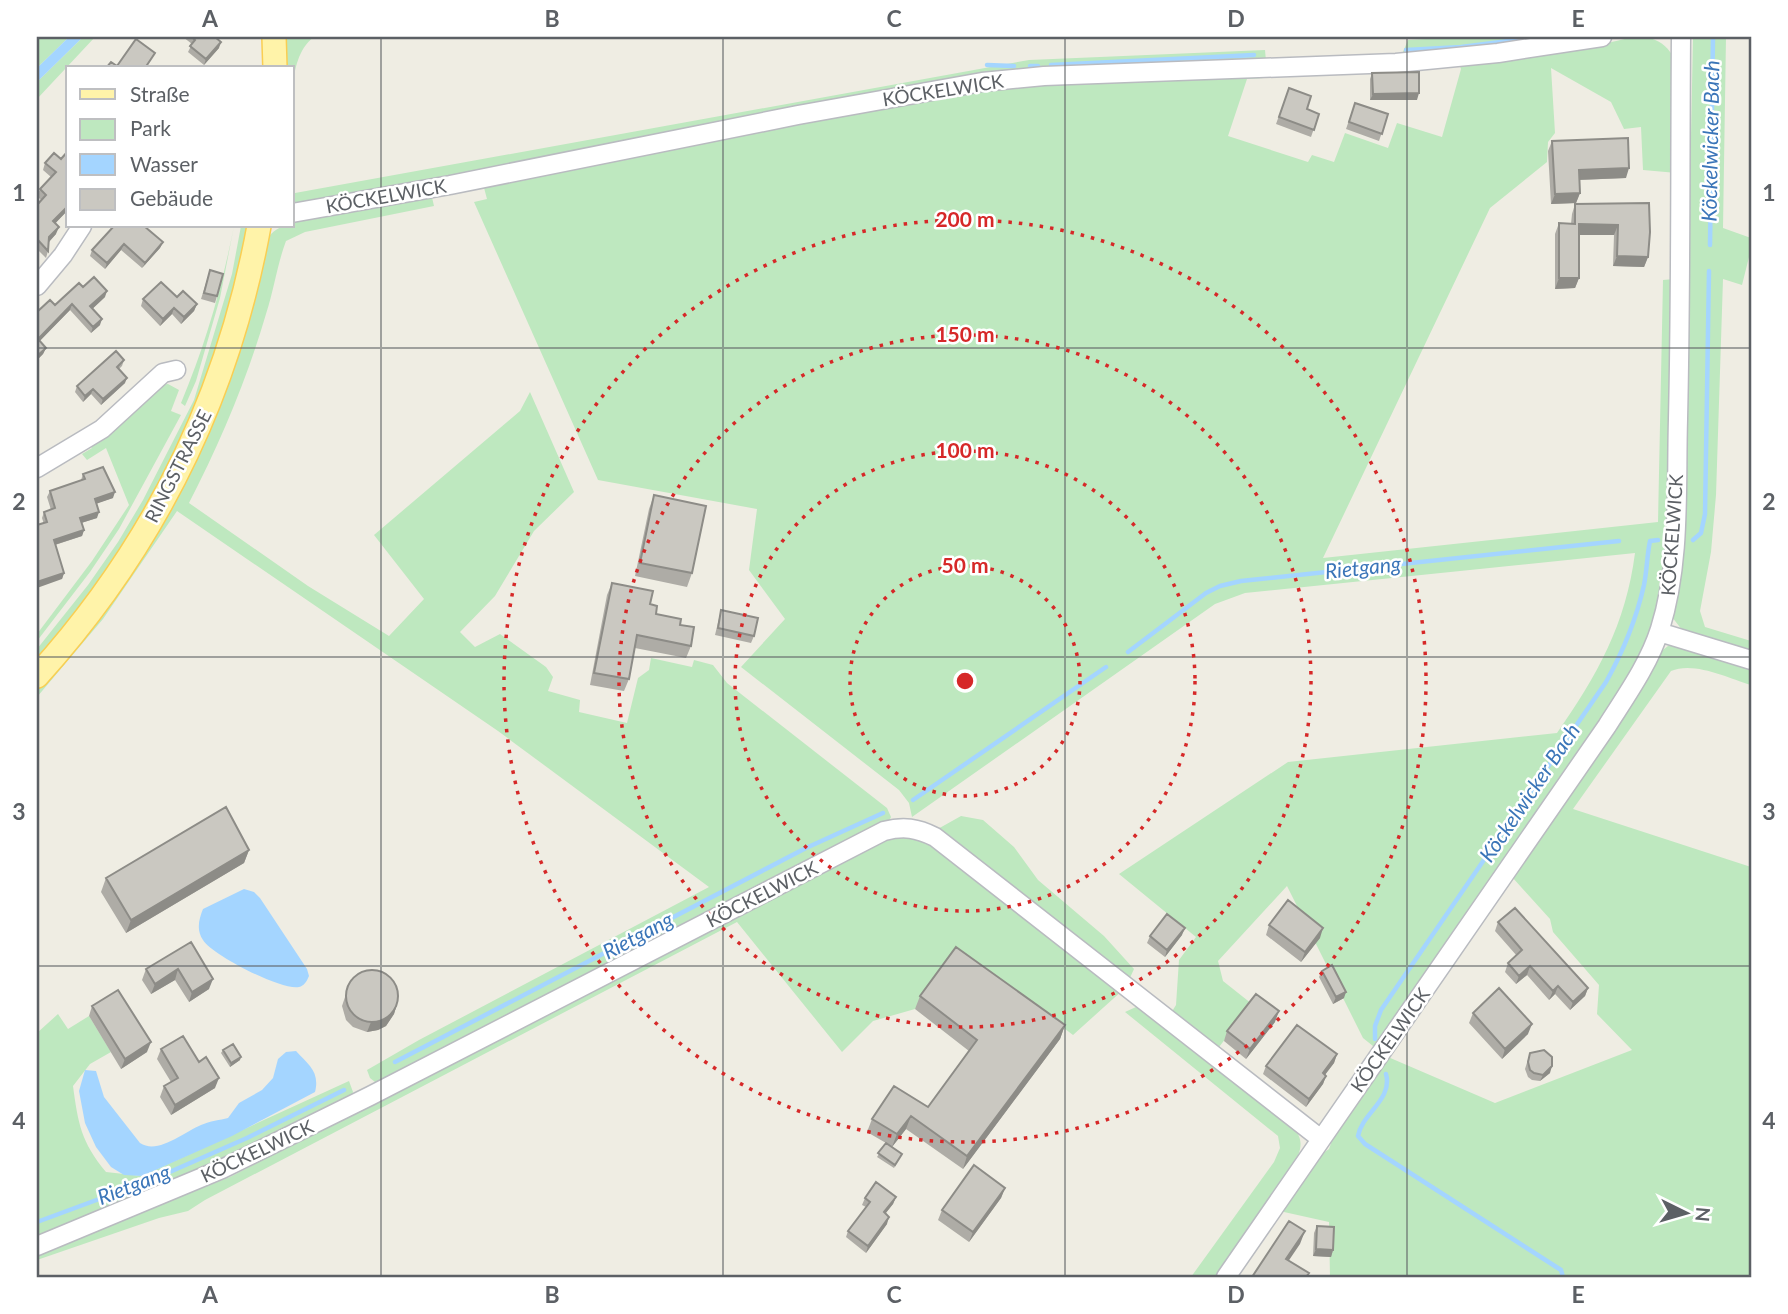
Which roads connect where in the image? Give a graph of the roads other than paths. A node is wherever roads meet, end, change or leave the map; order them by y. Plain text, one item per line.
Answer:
1 (274, 37) edge
2 (1602, 37) edge
3 (1681, 37) edge
4 (275, 66) edge
5 (294, 212) edge
6 (81, 228) edge
7 (260, 228) edge
8 (37, 286) edge
9 (176, 370) dead end
10 (37, 468) edge
11 (1659, 632) junction
12 (1751, 660) edge
13 (37, 676) edge
14 (1321, 1139) junction
15 (37, 1246) edge
16 (1226, 1277) edge

1 - 4 main road
2 - 5 street, KÖCKELWICK
3 - 11 street, KÖCKELWICK
6 - 8 street
7 - 13 main road, RINGSTRASSE
9 - 10 street
11 - 12 street
11 - 14 street, KÖCKELWICK
14 - 15 street, KÖCKELWICK
14 - 16 street, KÖCKELWICK

